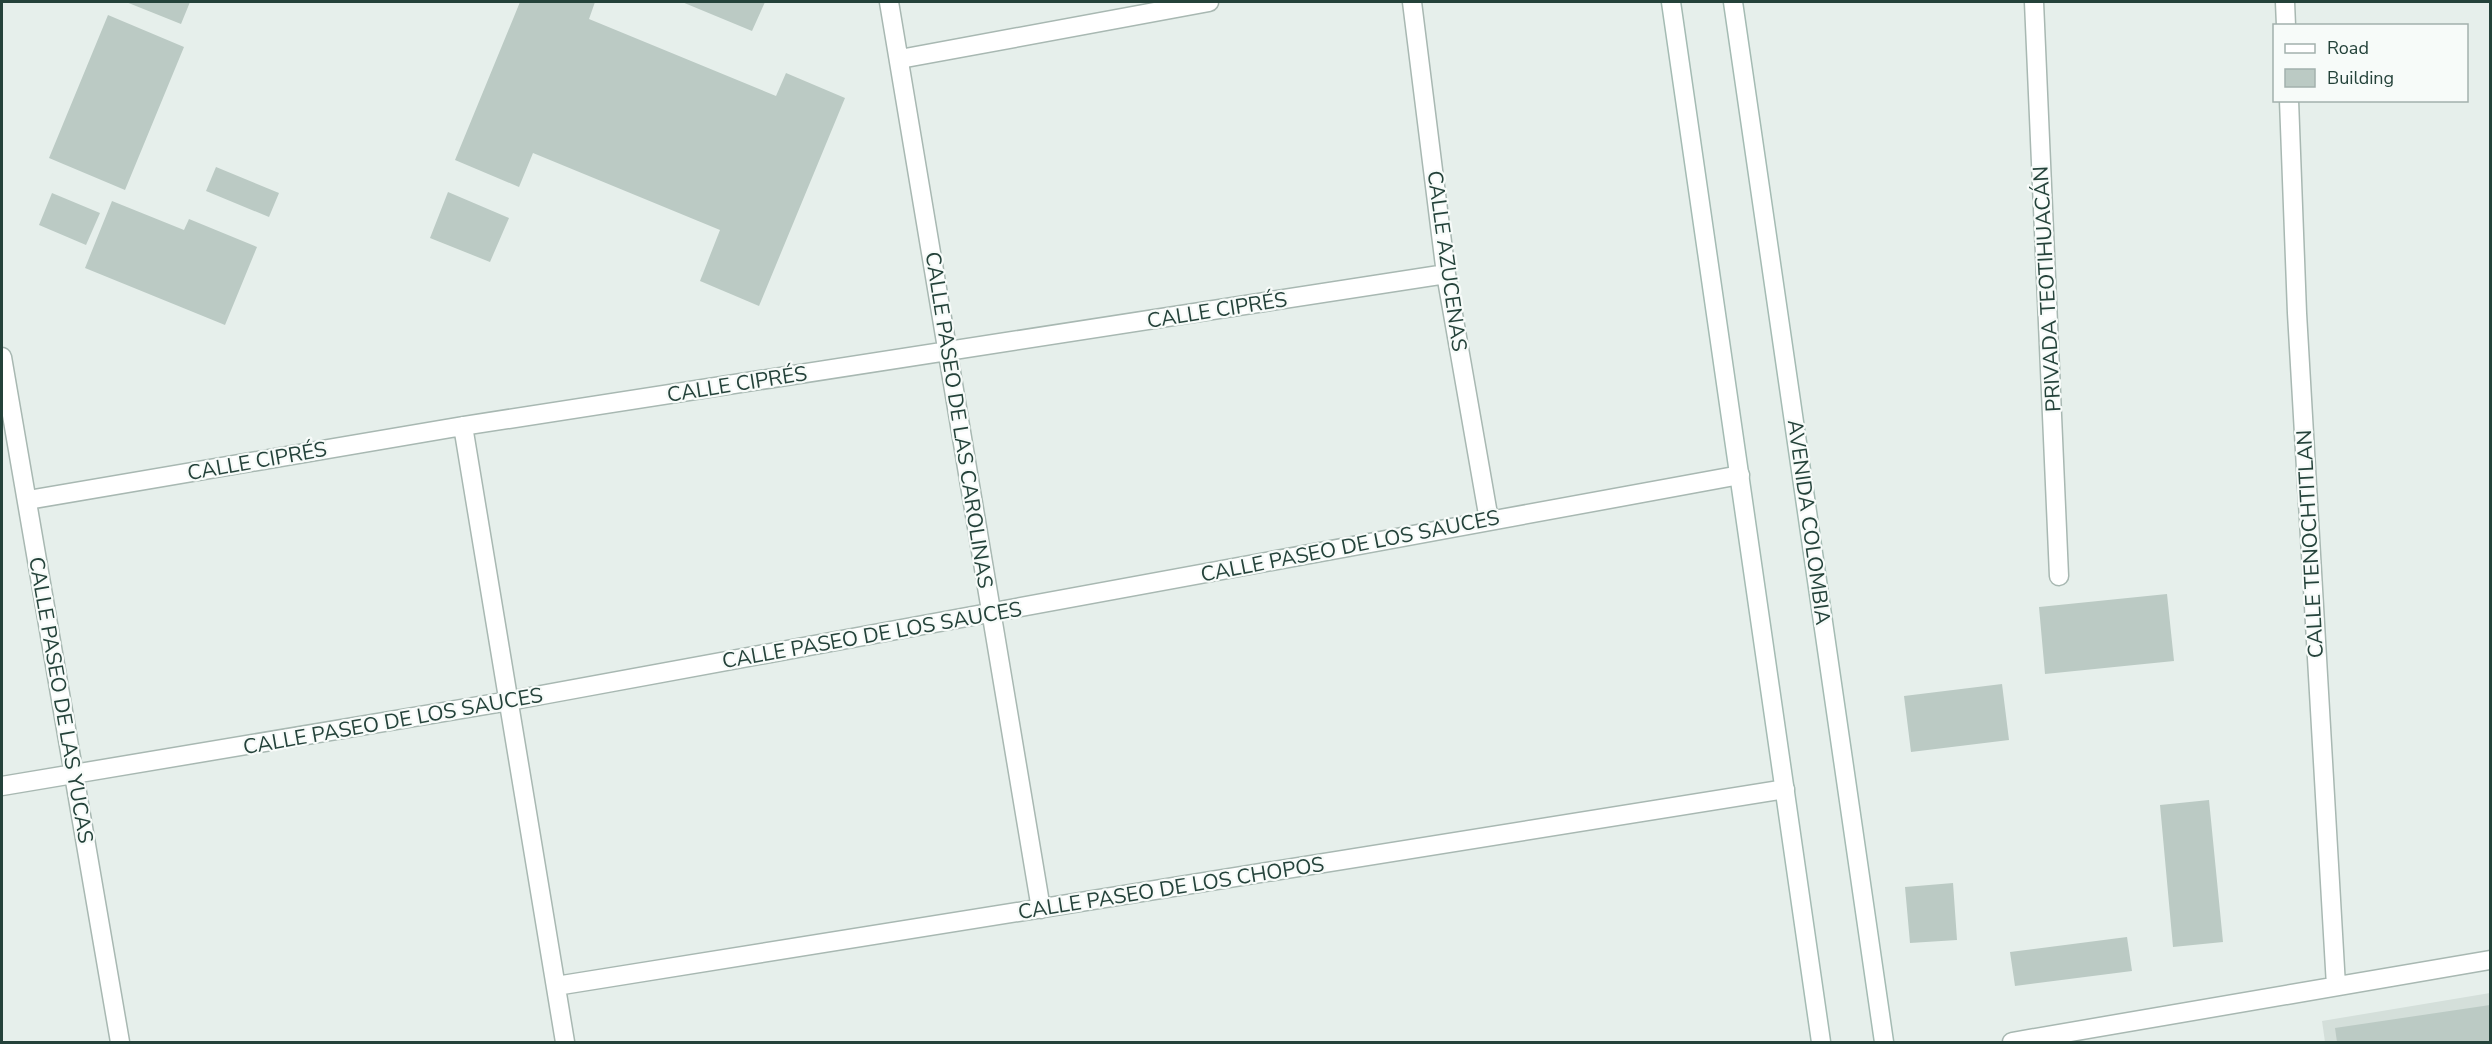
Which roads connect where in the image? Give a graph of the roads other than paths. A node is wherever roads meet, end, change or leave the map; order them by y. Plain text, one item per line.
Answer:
1 (889, 2) edge
2 (1209, 2) edge
3 (1412, 2) edge
4 (1671, 2) edge
5 (1733, 2) edge
6 (2034, 2) edge
7 (2285, 2) edge
8 (2286, 24) edge
9 (900, 59) junction
10 (2289, 102) edge
11 (1446, 274) junction
12 (948, 352) junction
13 (2, 357) edge
14 (463, 426) junction
15 (1740, 475) junction
16 (28, 500) junction
17 (1489, 520) junction
18 (2059, 576) dead end
19 (991, 614) junction
20 (509, 701) junction
21 (73, 774) junction
22 (2, 786) edge
23 (1785, 789) junction
24 (1041, 909) junction
25 (2490, 960) edge
26 (556, 986) junction
27 (2336, 986) junction
28 (120, 1042) edge
29 (565, 1042) edge
30 (1821, 1042) edge
31 (1884, 1042) edge
32 (2012, 1042) edge

1 - 9 street, CALLE PASEO DE LAS CAROLINAS
2 - 9 street
3 - 11 street, CALLE AZUCENAS
4 - 15 street
5 - 31 street, AVENIDA COLOMBIA
6 - 18 street, PRIVADA TEOTIHUACÁN
7 - 8 street
9 - 12 street, CALLE PASEO DE LAS CAROLINAS
10 - 27 street, CALLE TENOCHTITLAN
11 - 12 street, CALLE CIPRÉS
11 - 17 street, CALLE AZUCENAS
12 - 14 street, CALLE CIPRÉS
12 - 19 street, CALLE PASEO DE LAS CAROLINAS
13 - 16 street, CALLE PASEO DE LAS YUCAS
14 - 16 street, CALLE CIPRÉS
14 - 20 street
15 - 17 street, CALLE PASEO DE LOS SAUCES
15 - 23 street
16 - 21 street, CALLE PASEO DE LAS YUCAS
17 - 19 street, CALLE PASEO DE LOS SAUCES
19 - 20 street, CALLE PASEO DE LOS SAUCES
19 - 24 street, CALLE PASEO DE LAS CAROLINAS
20 - 21 street, CALLE PASEO DE LOS SAUCES
20 - 26 street
21 - 22 street, CALLE PASEO DE LOS SAUCES
21 - 28 street, CALLE PASEO DE LAS YUCAS
23 - 24 street, CALLE PASEO DE LOS CHOPOS
23 - 30 street
24 - 26 street, CALLE PASEO DE LOS CHOPOS
25 - 27 street
26 - 29 street
27 - 32 street

